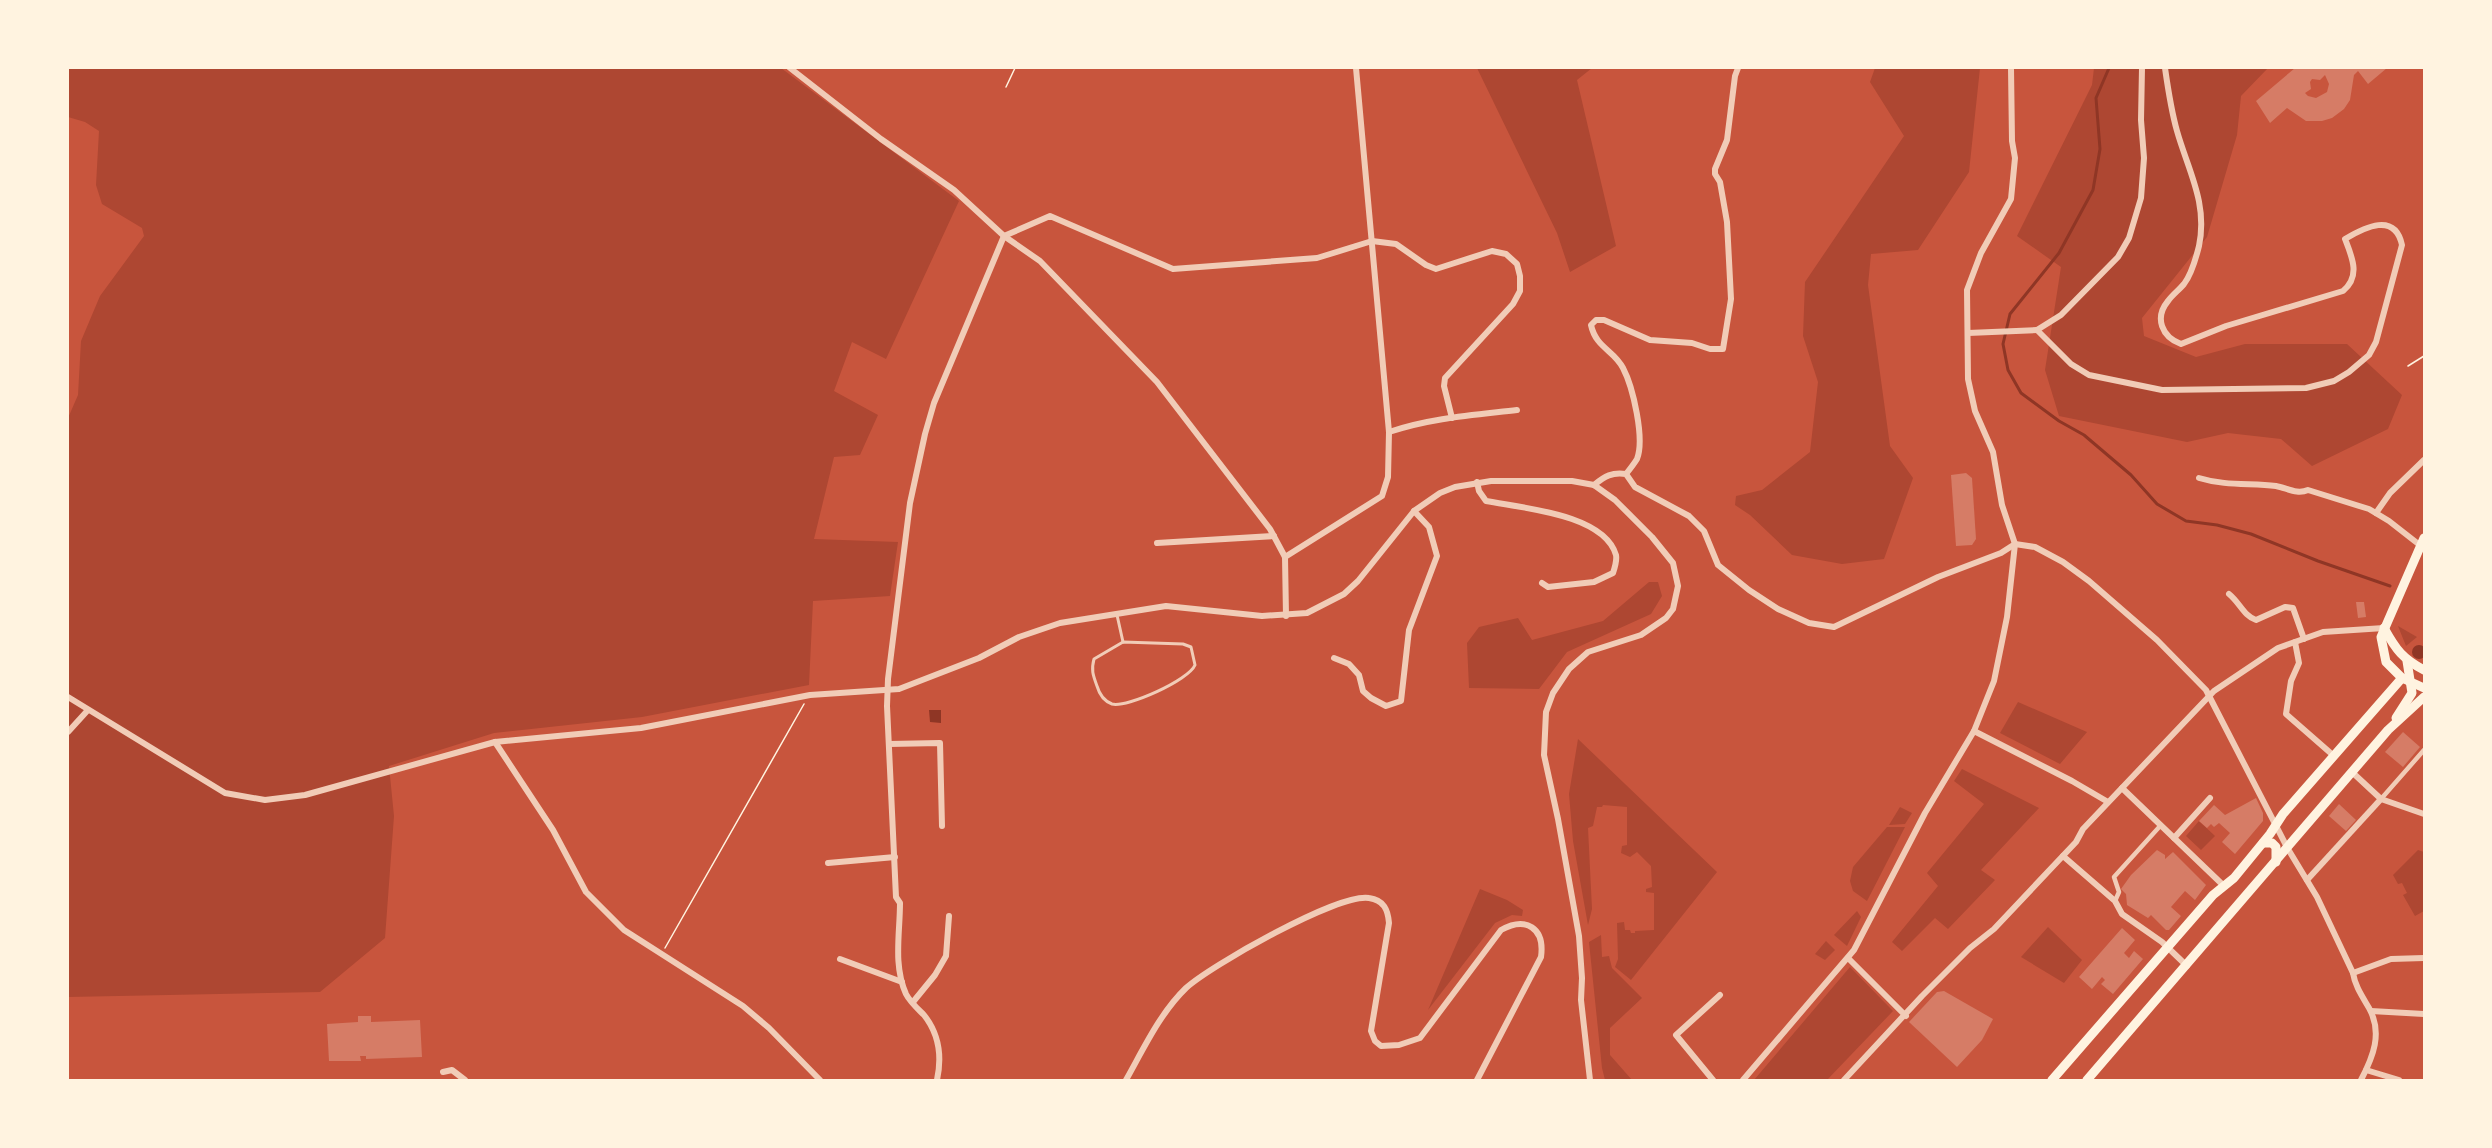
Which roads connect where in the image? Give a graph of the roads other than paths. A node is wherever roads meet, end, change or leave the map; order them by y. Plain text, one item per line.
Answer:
1 (790, 68) edge
2 (1356, 68) edge
3 (1738, 68) edge
4 (2011, 68) edge
5 (2142, 68) edge
6 (2165, 68) edge
7 (1004, 236) junction
8 (1372, 241) junction
9 (2037, 330) junction
10 (1968, 333) junction
11 (1517, 410) dead end
12 (1452, 418) junction
13 (1389, 432) junction
14 (2424, 460) edge
15 (1626, 474) junction
16 (2199, 478) dead end
17 (1477, 482) junction
18 (1594, 485) junction
19 (1414, 512) junction
20 (2376, 513) junction
21 (1274, 536) junction
22 (2423, 542) edge
23 (1157, 543) dead end
24 (2014, 544) junction
25 (1285, 557) junction
26 (1542, 583) dead end
27 (2229, 594) dead end
28 (1117, 613) junction
29 (1286, 616) junction
30 (2384, 628) junction
31 (2304, 639) junction
32 (1123, 642) junction
33 (2295, 642) junction
34 (1334, 658) dead end
35 (2407, 661) junction
36 (2424, 672) edge
37 (2407, 679) junction
38 (2424, 688) edge
39 (888, 691) junction
40 (2412, 693) junction
41 (2209, 694) junction
42 (68, 697) edge
43 (2424, 697) edge
44 (88, 710) junction
45 (2388, 730) junction
46 (1974, 731) junction
47 (68, 732) edge
48 (495, 742) junction
49 (889, 744) junction
50 (2424, 750) edge
51 (2334, 756) junction
52 (2353, 773) junction
53 (2122, 788) junction
54 (2210, 798) dead end
55 (2381, 799) junction
56 (2108, 802) junction
57 (2424, 814) edge
58 (2277, 824) junction
59 (2161, 825) junction
60 (942, 826) dead end
61 (2174, 838) junction
62 (2263, 843) junction
63 (2288, 849) junction
64 (2063, 856) junction
65 (895, 857) junction
66 (828, 863) dead end
67 (2275, 864) junction
68 (2307, 880) junction
69 (2223, 886) junction
70 (2115, 902) junction
71 (950, 916) dead end
72 (2169, 948) junction
73 (1848, 958) junction
74 (2424, 958) edge
75 (840, 959) dead end
76 (2187, 966) junction
77 (2353, 973) junction
78 (902, 982) junction
79 (1720, 995) dead end
80 (913, 1002) junction
81 (2371, 1011) junction
82 (2424, 1014) edge
83 (1906, 1016) junction
84 (2366, 1070) junction
85 (442, 1072) dead end
86 (465, 1080) edge
87 (820, 1080) edge
88 (937, 1080) edge
89 (1126, 1080) edge
90 (1477, 1080) edge
91 (1590, 1080) edge
92 (1713, 1080) edge
93 (1743, 1080) edge
94 (1844, 1080) edge
95 (2052, 1080) edge
96 (2087, 1080) edge
97 (2361, 1080) edge
98 (2399, 1080) edge

1 - 7 street
2 - 8 street
3 - 15 street
4 - 10 street
5 - 9 street
6 - 9 street
7 - 8 street
7 - 21 street
7 - 39 street
8 - 12 street
8 - 13 street
9 - 10 street
10 - 24 street
11 - 12 street
12 - 13 street
13 - 25 street
14 - 20 street
15 - 18 street
15 - 24 street
16 - 20 street
17 - 18 street
17 - 19 street
17 - 26 street
18 - 91 street
19 - 29 street
19 - 34 street
20 - 22 street
21 - 23 street
21 - 25 street
22 - 30 main road
24 - 41 street
24 - 46 street
25 - 29 street
27 - 31 street
28 - 29 street
28 - 32 lane
28 - 39 street
30 - 31 street
30 - 35 main road
30 - 37 main road
31 - 33 street
32 - 32 lane
33 - 41 street
33 - 51 street
35 - 36 main road
35 - 37 main road
36 - 37 main road
37 - 38 main road
37 - 40 main road
37 - 51 main road
38 - 40 street
39 - 48 street
39 - 49 street
40 - 45 main road
41 - 53 street
41 - 58 street
42 - 44 street
43 - 45 main road
44 - 47 street
44 - 48 street
45 - 52 main road
46 - 56 street
46 - 73 street
48 - 87 street
49 - 60 street
49 - 65 street
50 - 55 street
51 - 58 main road
52 - 55 street
52 - 63 main road
53 - 56 street
53 - 59 street
54 - 61 street
55 - 57 street
55 - 68 street
56 - 64 street
58 - 62 main road
58 - 63 street
59 - 61 street
59 - 70 street
61 - 69 street
62 - 67 main road
62 - 69 main road
63 - 67 main road
63 - 68 street
64 - 70 street
64 - 83 street
65 - 66 street
65 - 78 street
67 - 76 main road
68 - 77 street
69 - 72 main road
70 - 72 street
71 - 80 street
72 - 76 street
72 - 95 main road
73 - 83 street
73 - 93 street
74 - 77 street
75 - 78 street
76 - 96 main road
77 - 81 street
78 - 80 street
79 - 92 street
80 - 88 street
81 - 82 street
81 - 84 street
83 - 94 street
84 - 97 street
84 - 98 street
85 - 86 street
89 - 90 street

